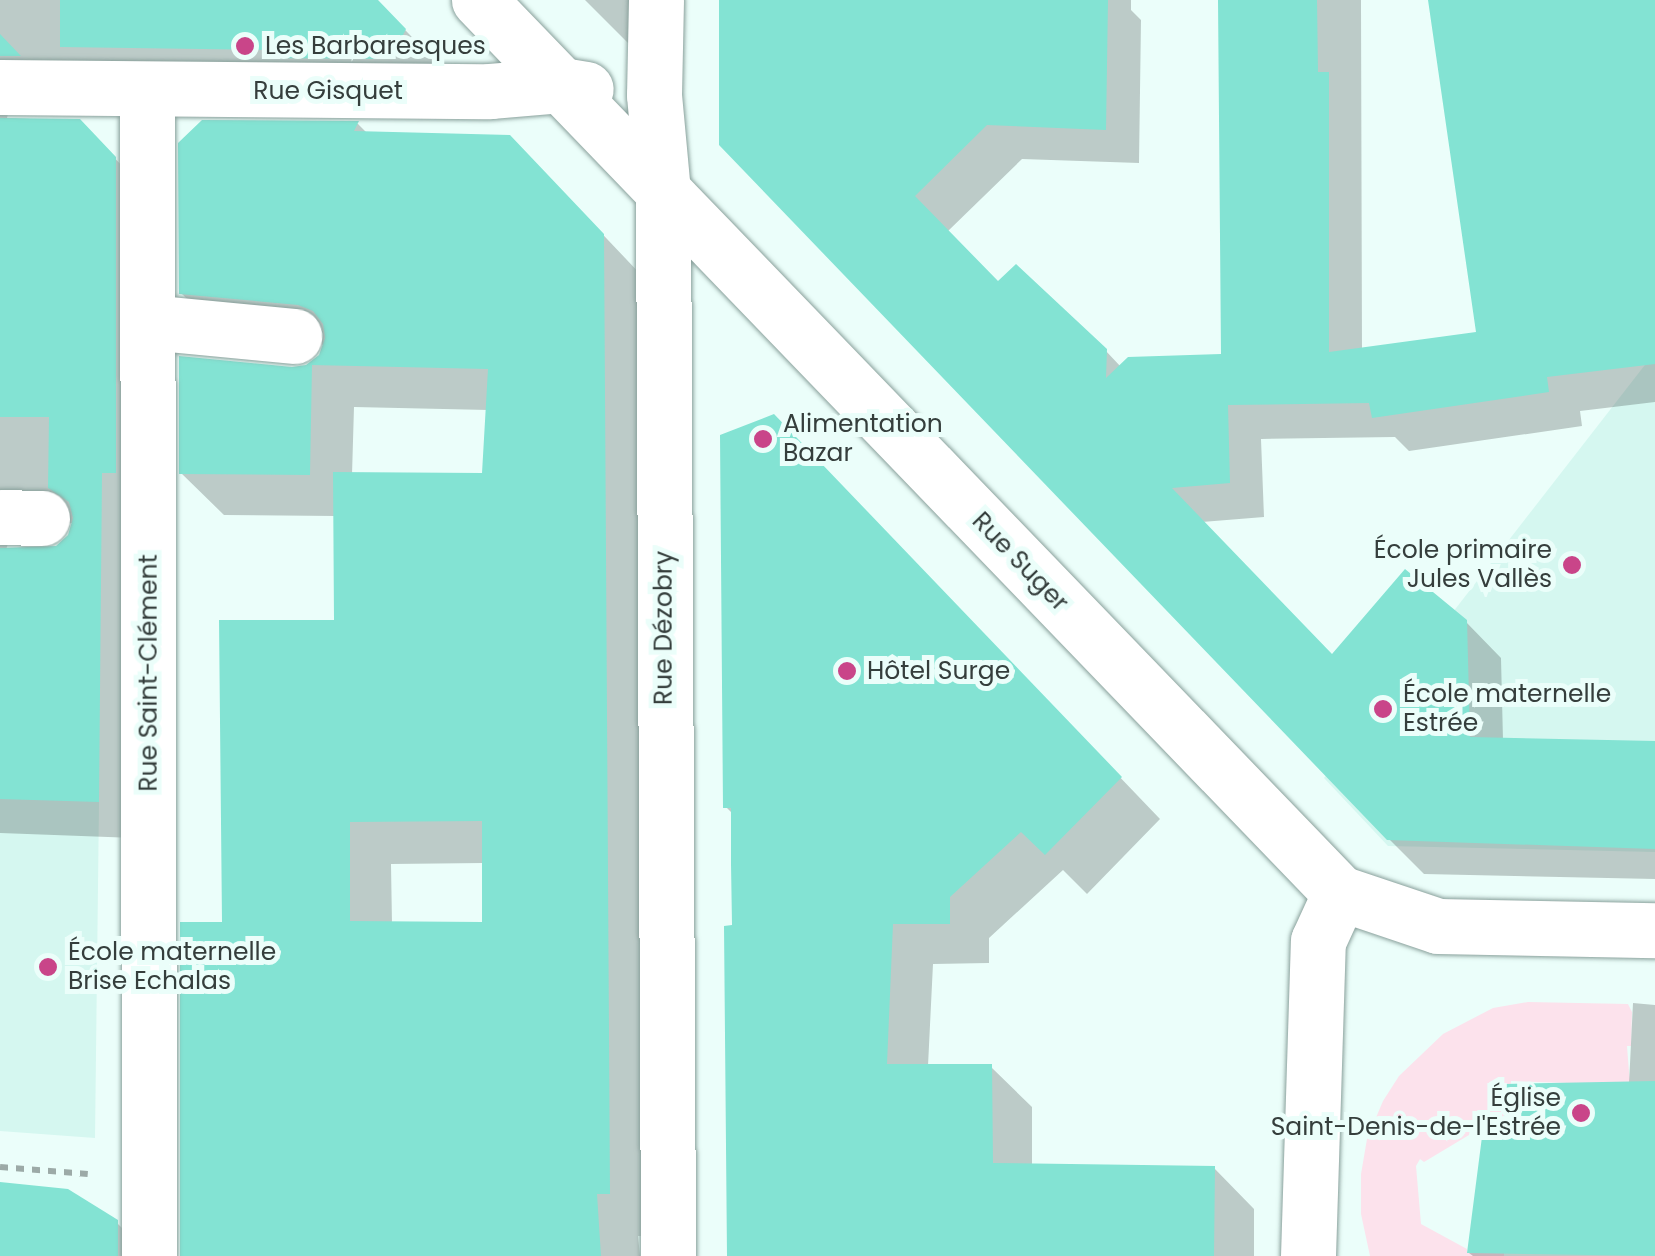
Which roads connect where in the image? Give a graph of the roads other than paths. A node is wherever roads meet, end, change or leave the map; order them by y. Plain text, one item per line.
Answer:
1 (479, 0) edge
2 (656, 0) edge
3 (561, 85) junction
4 (0, 86) edge
5 (147, 90) junction
6 (654, 95) junction
7 (663, 192) junction
8 (148, 322) junction
9 (294, 336) dead end
10 (1340, 893) junction
11 (1655, 930) edge
12 (149, 1256) edge
13 (668, 1256) edge
14 (1308, 1256) edge

1 - 3 street, Rue Suger
2 - 6 street, Rue Dézobry
3 - 5 street, Rue Gisquet
3 - 6 street, Rue Gisquet
3 - 7 street, Rue Suger
4 - 5 street, Rue Gisquet
5 - 8 street, Rue Saint-Clément
6 - 7 street, Rue Dézobry
7 - 10 street, Rue Suger
7 - 13 street, Rue Dézobry
8 - 9 street
8 - 12 street, Rue Saint-Clément
10 - 11 street, Rue Suger
10 - 14 street

